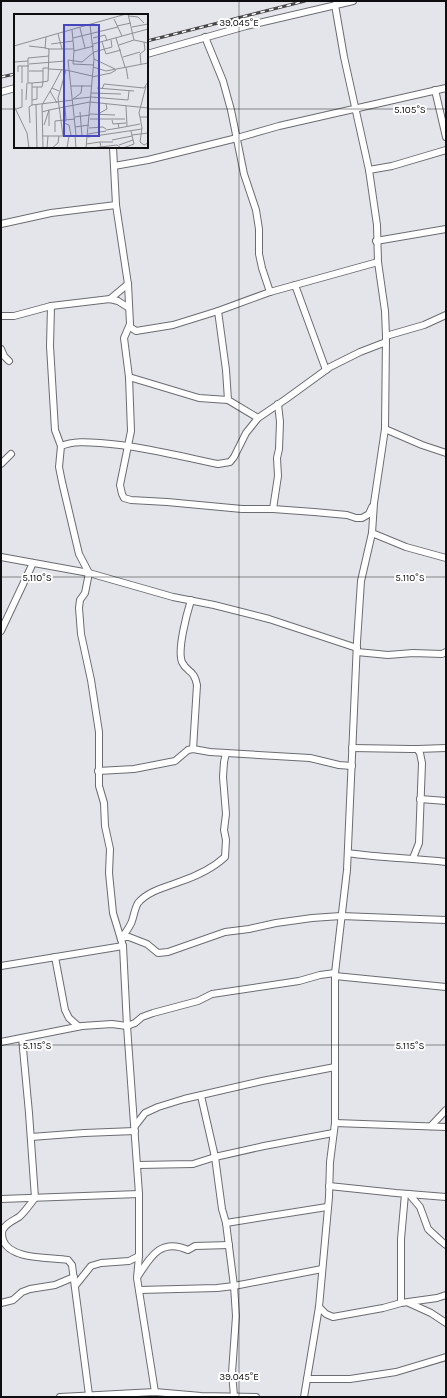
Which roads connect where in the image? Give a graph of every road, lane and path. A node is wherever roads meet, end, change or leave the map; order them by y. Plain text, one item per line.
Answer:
1 (353, 1) edge
2 (335, 5) junction
3 (205, 37) junction
4 (148, 54) edge
5 (14, 88) edge
6 (446, 88) edge
7 (435, 90) junction
8 (1, 92) edge
9 (356, 109) junction
10 (446, 137) edge
11 (237, 138) junction
12 (113, 148) edge
13 (446, 150) edge
14 (114, 166) junction
15 (369, 170) junction
16 (116, 205) junction
17 (1, 224) edge
18 (446, 229) edge
19 (376, 241) junction
20 (378, 262) junction
21 (128, 284) junction
22 (295, 285) junction
23 (270, 292) junction
24 (110, 299) junction
25 (51, 306) junction
26 (129, 308) junction
27 (218, 311) junction
28 (446, 315) edge
29 (1, 316) edge
30 (130, 324) junction
31 (386, 339) junction
32 (1, 349) edge
33 (9, 361) dead end
34 (326, 370) junction
35 (129, 377) junction
36 (228, 400) junction
37 (278, 404) junction
38 (258, 418) junction
39 (385, 429) junction
40 (128, 445) junction
41 (61, 446) junction
42 (446, 453) edge
43 (11, 454) dead end
44 (1, 464) edge
45 (374, 503) junction
46 (273, 509) junction
47 (372, 533) junction
48 (1, 557) edge
49 (446, 558) edge
50 (33, 563) junction
51 (89, 573) junction
52 (191, 600) junction
53 (1, 631) edge
54 (357, 650) junction
55 (446, 652) edge
56 (352, 748) junction
57 (446, 748) edge
58 (193, 749) junction
59 (417, 749) junction
60 (226, 753) junction
61 (352, 766) junction
62 (98, 771) junction
63 (420, 800) junction
64 (446, 801) edge
65 (348, 853) junction
66 (413, 858) junction
67 (446, 862) edge
68 (342, 916) junction
69 (446, 920) edge
70 (122, 942) junction
71 (55, 957) junction
72 (1, 966) edge
73 (335, 975) junction
74 (446, 987) edge
75 (78, 1026) junction
76 (126, 1026) junction
77 (22, 1038) junction
78 (1, 1042) edge
79 (335, 1067) junction
80 (201, 1096) junction
81 (446, 1110) edge
82 (334, 1123) junction
83 (431, 1126) junction
84 (446, 1127) edge
85 (135, 1129) junction
86 (333, 1133) junction
87 (31, 1137) junction
88 (215, 1157) junction
89 (138, 1165) junction
90 (329, 1186) junction
91 (139, 1194) junction
92 (407, 1194) junction
93 (446, 1196) edge
94 (35, 1198) junction
95 (1, 1199) edge
96 (327, 1207) junction
97 (226, 1223) junction
98 (229, 1245) junction
99 (446, 1245) edge
100 (139, 1256) junction
101 (322, 1269) junction
102 (74, 1277) junction
103 (137, 1278) junction
104 (75, 1286) junction
105 (234, 1286) junction
106 (139, 1290) junction
107 (446, 1296) edge
108 (1, 1303) edge
109 (404, 1303) junction
110 (319, 1307) junction
111 (446, 1323) edge
112 (446, 1357) edge
113 (307, 1379) junction
114 (152, 1394) edge
115 (89, 1395) junction
116 (234, 1396) edge
117 (60, 1397) edge
118 (70, 1397) edge
119 (256, 1397) edge
120 (304, 1397) edge

1 - 2 street
2 - 3 street
2 - 9 street
3 - 4 street
3 - 11 street
5 - 8 street
6 - 7 street
7 - 9 street
7 - 10 street
9 - 11 street
9 - 15 street
11 - 14 street
11 - 23 street
12 - 14 street
13 - 15 street
14 - 16 street
15 - 19 street
16 - 17 street
16 - 21 street
18 - 19 street
19 - 20 street
20 - 22 street
20 - 31 street
21 - 24 street
21 - 26 street
22 - 23 street
22 - 34 street
23 - 27 street
24 - 25 street
24 - 26 street
25 - 29 street
25 - 41 street
26 - 30 street
27 - 30 street
27 - 36 street
28 - 31 street
30 - 35 street
31 - 34 street
31 - 39 street
32 - 33 street
34 - 37 street
35 - 36 street
35 - 40 street
36 - 38 street
37 - 38 street
37 - 46 street
38 - 40 street
39 - 42 street
39 - 45 street
40 - 41 street
40 - 46 street
41 - 51 street
43 - 44 street
45 - 46 street
45 - 47 street
47 - 49 street
47 - 54 street
48 - 50 street
50 - 51 street
50 - 53 street
51 - 52 street
51 - 62 street
52 - 54 street
52 - 58 street
54 - 55 street
54 - 56 street
56 - 59 street
56 - 61 street
57 - 59 street
58 - 60 street
58 - 62 street
59 - 63 street
60 - 61 street
60 - 70 street
61 - 65 street
62 - 70 street
63 - 64 street
63 - 66 street
65 - 66 street
65 - 68 street
66 - 67 street
68 - 69 street
68 - 70 street
68 - 73 street
70 - 71 street
70 - 76 street
71 - 72 street
71 - 75 street
73 - 74 street
73 - 76 street
73 - 79 street
75 - 76 street
75 - 77 street
76 - 85 street
77 - 78 street
77 - 87 street
79 - 80 street
79 - 82 street
80 - 85 street
80 - 88 street
81 - 83 street
82 - 83 street
82 - 86 street
83 - 84 street
85 - 87 street
85 - 89 street
86 - 88 street
86 - 90 street
87 - 94 street
88 - 89 street
88 - 97 street
89 - 91 street
90 - 92 street
90 - 96 street
91 - 94 street
91 - 100 street
92 - 93 street
92 - 99 street
92 - 109 street
94 - 95 street
94 - 102 street
96 - 97 street
96 - 101 street
97 - 98 street
98 - 103 street
98 - 105 street
100 - 103 street
100 - 104 street
101 - 105 street
101 - 110 street
102 - 104 street
102 - 108 street
103 - 106 street
104 - 115 street
105 - 106 street
105 - 116 street
106 - 114 street
107 - 109 street
109 - 110 street
109 - 111 street
110 - 113 street
112 - 113 street
113 - 120 street
114 - 115 street
114 - 116 street
115 - 118 street
116 - 119 street
117 - 118 street

